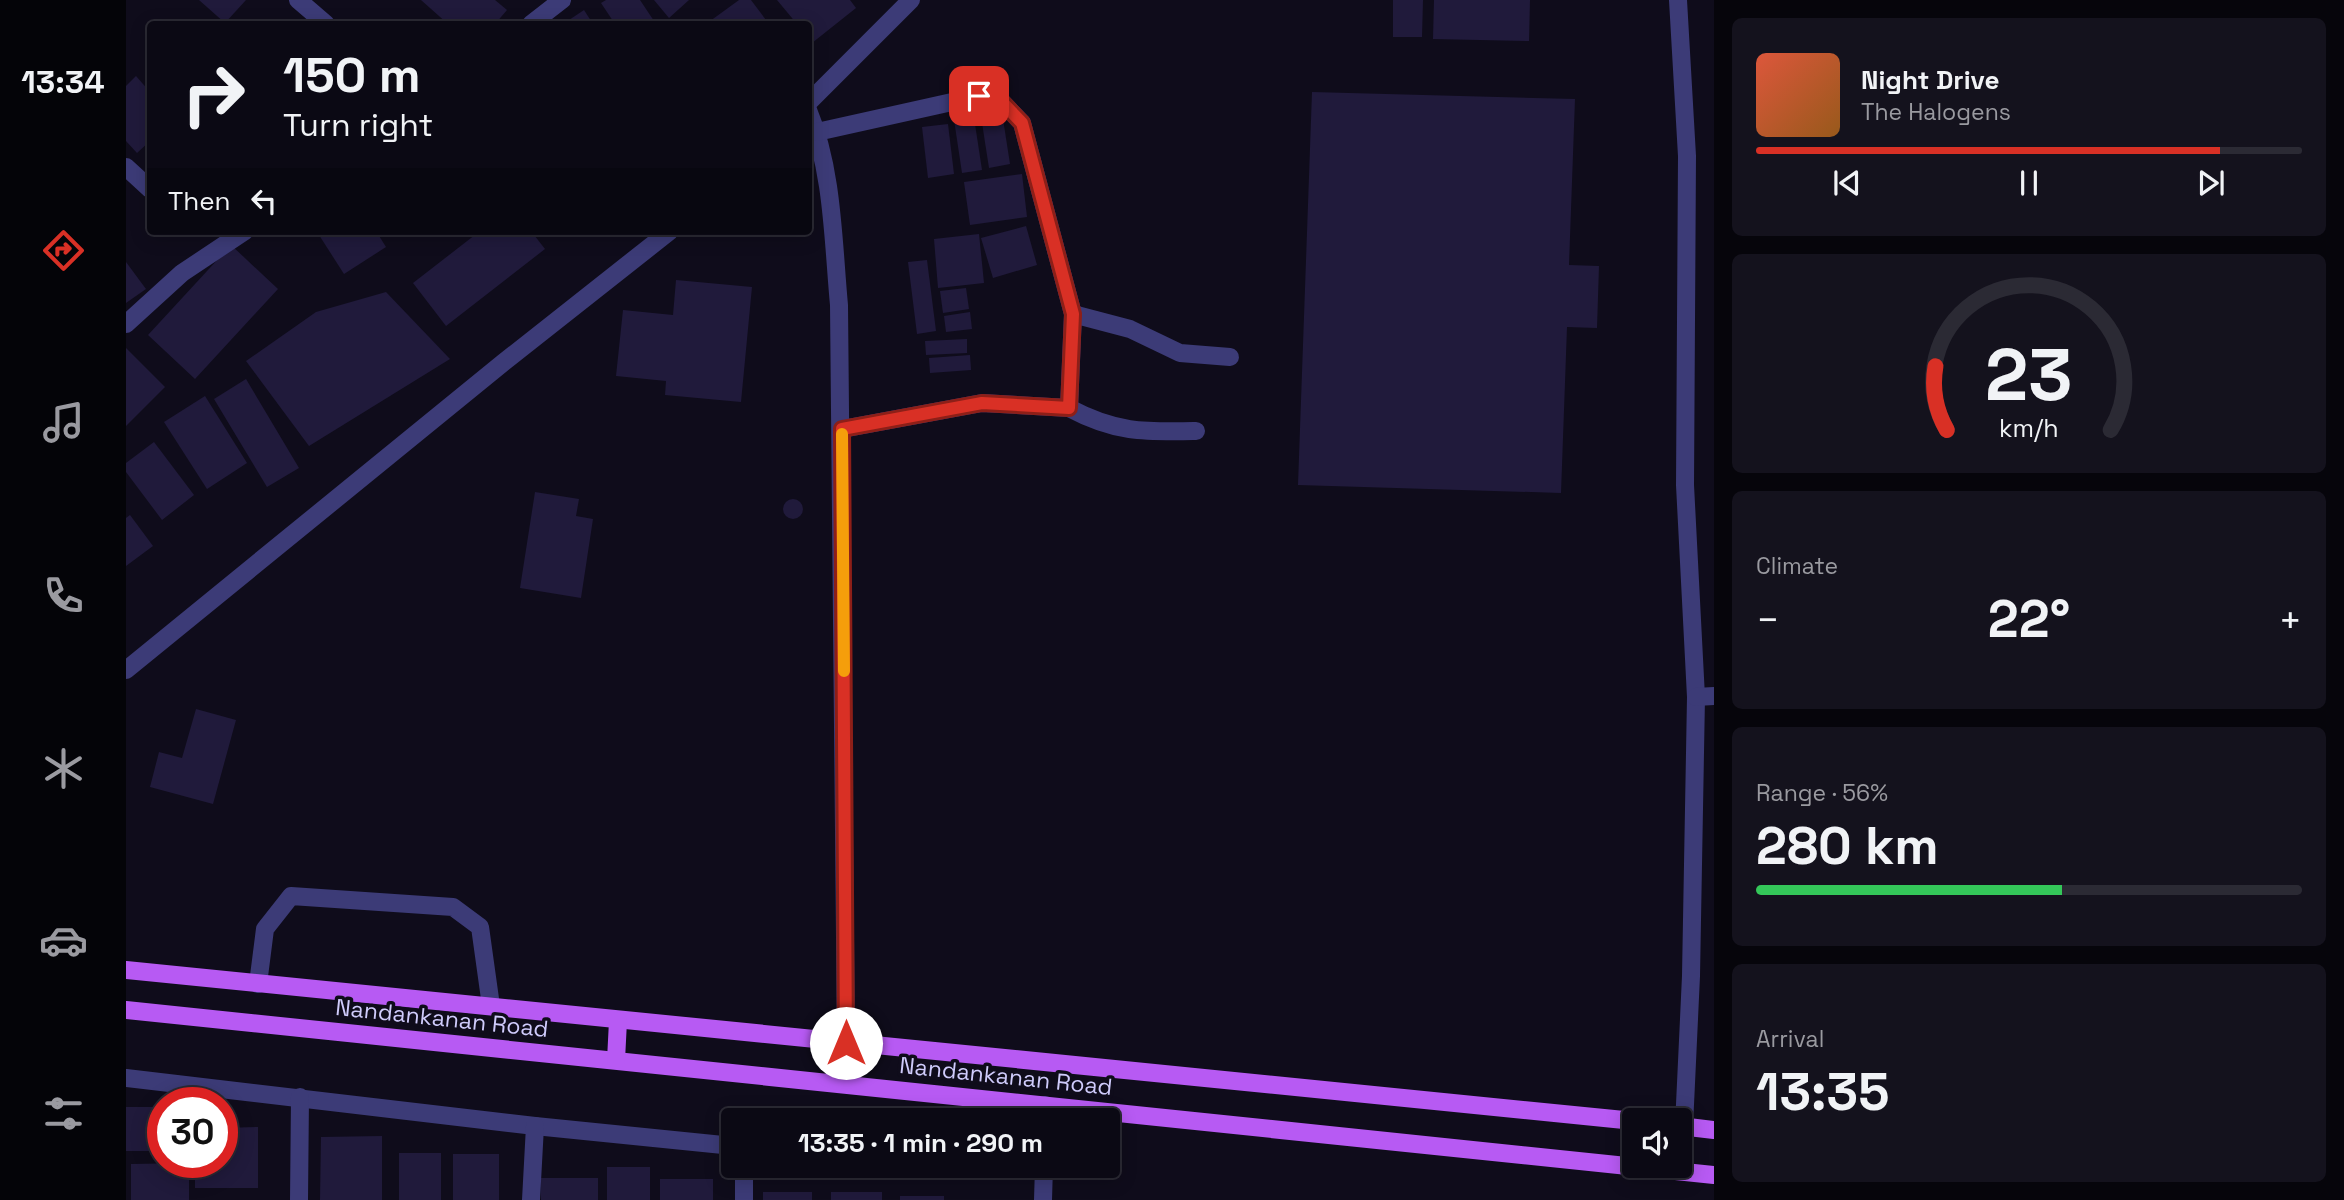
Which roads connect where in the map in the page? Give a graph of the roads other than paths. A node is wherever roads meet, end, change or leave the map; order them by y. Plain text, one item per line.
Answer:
1 (562, 0) edge
2 (911, 0) edge
3 (1678, 0) edge
4 (310, 4) edge
5 (324, 21) edge
6 (535, 21) edge
7 (812, 99) edge
8 (812, 120) edge
9 (817, 132) junction
10 (126, 167) edge
11 (147, 186) edge
12 (239, 235) edge
13 (665, 235) edge
14 (1073, 314) junction
15 (126, 324) edge
16 (1230, 357) dead end
17 (1069, 408) junction
18 (842, 429) junction
19 (1196, 431) dead end
20 (126, 670) edge
21 (1705, 696) edge
22 (126, 970) edge
23 (258, 984) junction
24 (491, 1006) junction
25 (126, 1010) edge
26 (618, 1021) junction
27 (846, 1043) junction
28 (616, 1060) junction
29 (126, 1078) edge
30 (300, 1097) junction
31 (1012, 1108) edge
32 (1683, 1108) edge
33 (1120, 1119) edge
34 (1622, 1120) edge
35 (535, 1126) junction
36 (1692, 1127) edge
37 (1714, 1130) edge
38 (721, 1145) edge
39 (1714, 1175) edge
40 (744, 1178) edge
41 (1040, 1178) edge
42 (299, 1200) edge
43 (531, 1200) edge
44 (744, 1200) edge
45 (1043, 1200) edge

1 - 6 street
2 - 7 street
3 - 21 street
4 - 5 street
8 - 9 street
9 - 14 street
9 - 18 street
10 - 11 street
12 - 15 street
13 - 20 street
14 - 16 street
14 - 17 street
17 - 18 street
17 - 19 street
18 - 27 street
21 - 32 street
22 - 23 main road, Nandankanan Road
23 - 24 main road, Nandankanan Road
23 - 24 street
24 - 26 main road, Nandankanan Road
25 - 28 main road, Nandankanan Road
26 - 27 main road, Nandankanan Road
26 - 28 main road
27 - 34 main road, Nandankanan Road
28 - 31 main road, Nandankanan Road
29 - 30 street
30 - 35 street
30 - 42 street
33 - 39 main road, Nandankanan Road
35 - 38 street
35 - 43 street
36 - 37 main road
40 - 44 street
41 - 45 street

